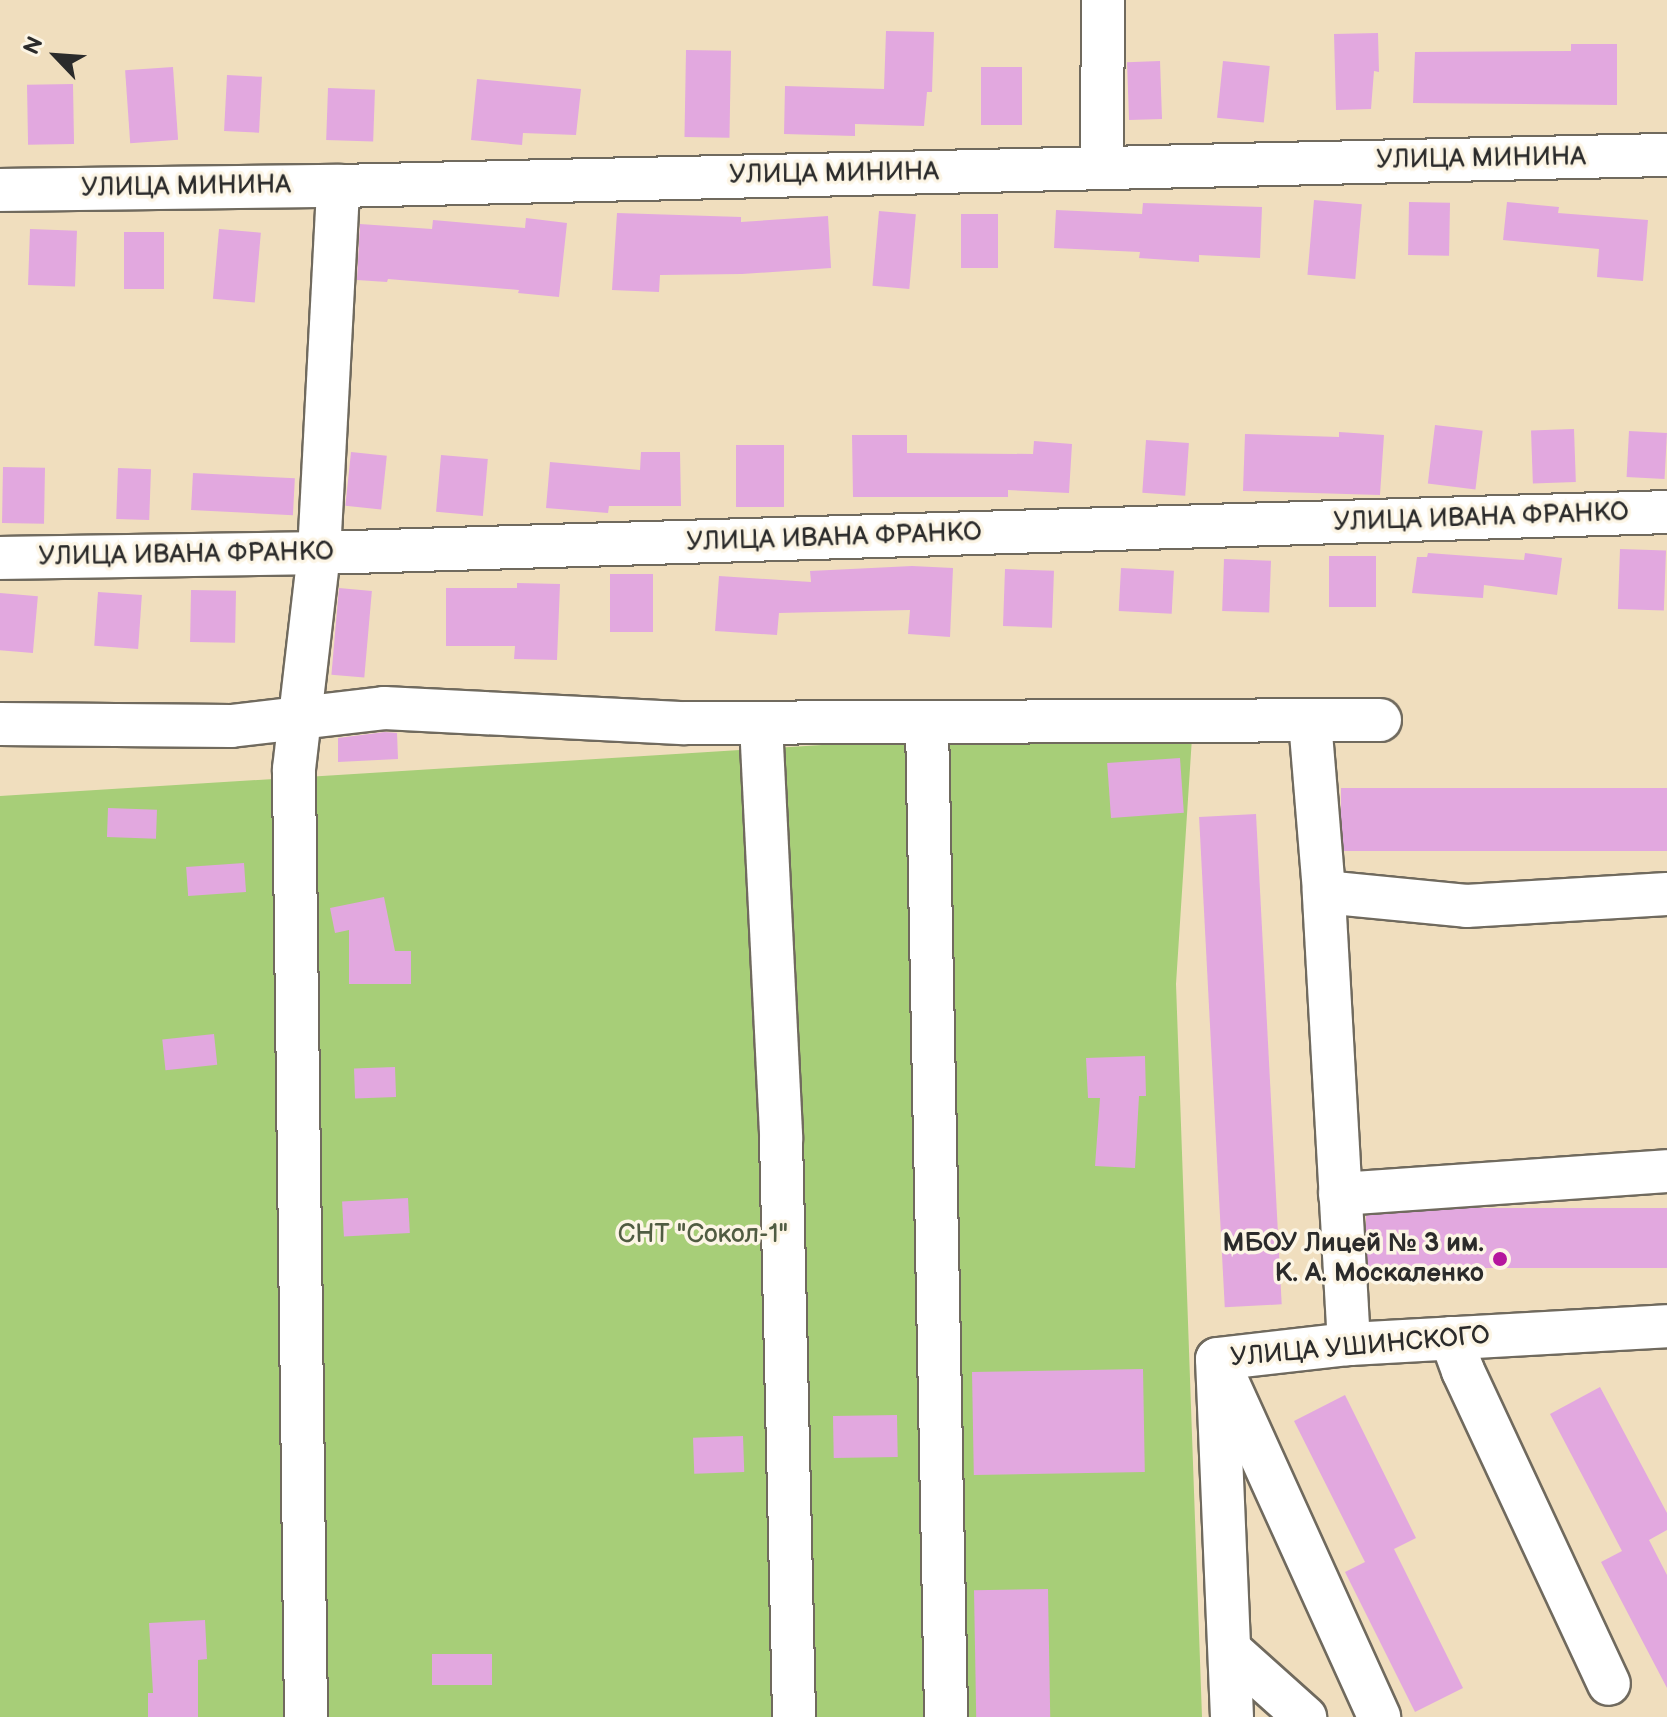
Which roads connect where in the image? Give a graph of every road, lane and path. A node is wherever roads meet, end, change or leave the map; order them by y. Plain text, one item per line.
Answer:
1 (1103, 0) edge
2 (1667, 155) edge
3 (1102, 167) junction
4 (338, 186) junction
5 (0, 190) edge
6 (1667, 512) edge
7 (319, 553) junction
8 (0, 558) edge
9 (298, 719) junction
10 (1380, 720) dead end
11 (1310, 721) junction
12 (0, 724) edge
13 (761, 724) junction
14 (927, 724) junction
15 (1324, 892) junction
16 (1667, 894) edge
17 (1667, 1171) edge
18 (1340, 1194) junction
19 (1667, 1326) edge
20 (1451, 1338) junction
21 (1349, 1344) junction
22 (1217, 1359) junction
23 (1230, 1650) junction
24 (1609, 1684) dead end
25 (306, 1717) edge
26 (794, 1717) edge
27 (946, 1717) edge
28 (1232, 1717) edge
29 (1305, 1717) edge
30 (1379, 1717) edge

1 - 3 street
2 - 3 street, УЛИЦА МИНИНА
3 - 4 street, УЛИЦА МИНИНА
4 - 5 street, УЛИЦА МИНИНА
4 - 7 street
6 - 7 street, УЛИЦА ИВАНА ФРАНКО
7 - 8 street, УЛИЦА ИВАНА ФРАНКО
7 - 9 street
9 - 12 street
9 - 13 street
9 - 25 street
10 - 11 street
11 - 14 street
11 - 15 street
13 - 14 street
13 - 26 street
14 - 27 street
15 - 16 street
15 - 18 street
17 - 18 street
18 - 21 street
19 - 20 street, УЛИЦА УШИНСКОГО
20 - 21 street, УЛИЦА УШИНСКОГО
20 - 24 street
21 - 22 street, УЛИЦА УШИНСКОГО
22 - 23 street, УЛИЦА УШИНСКОГО
22 - 30 street
23 - 28 street, УЛИЦА УШИНСКОГО
23 - 29 street

